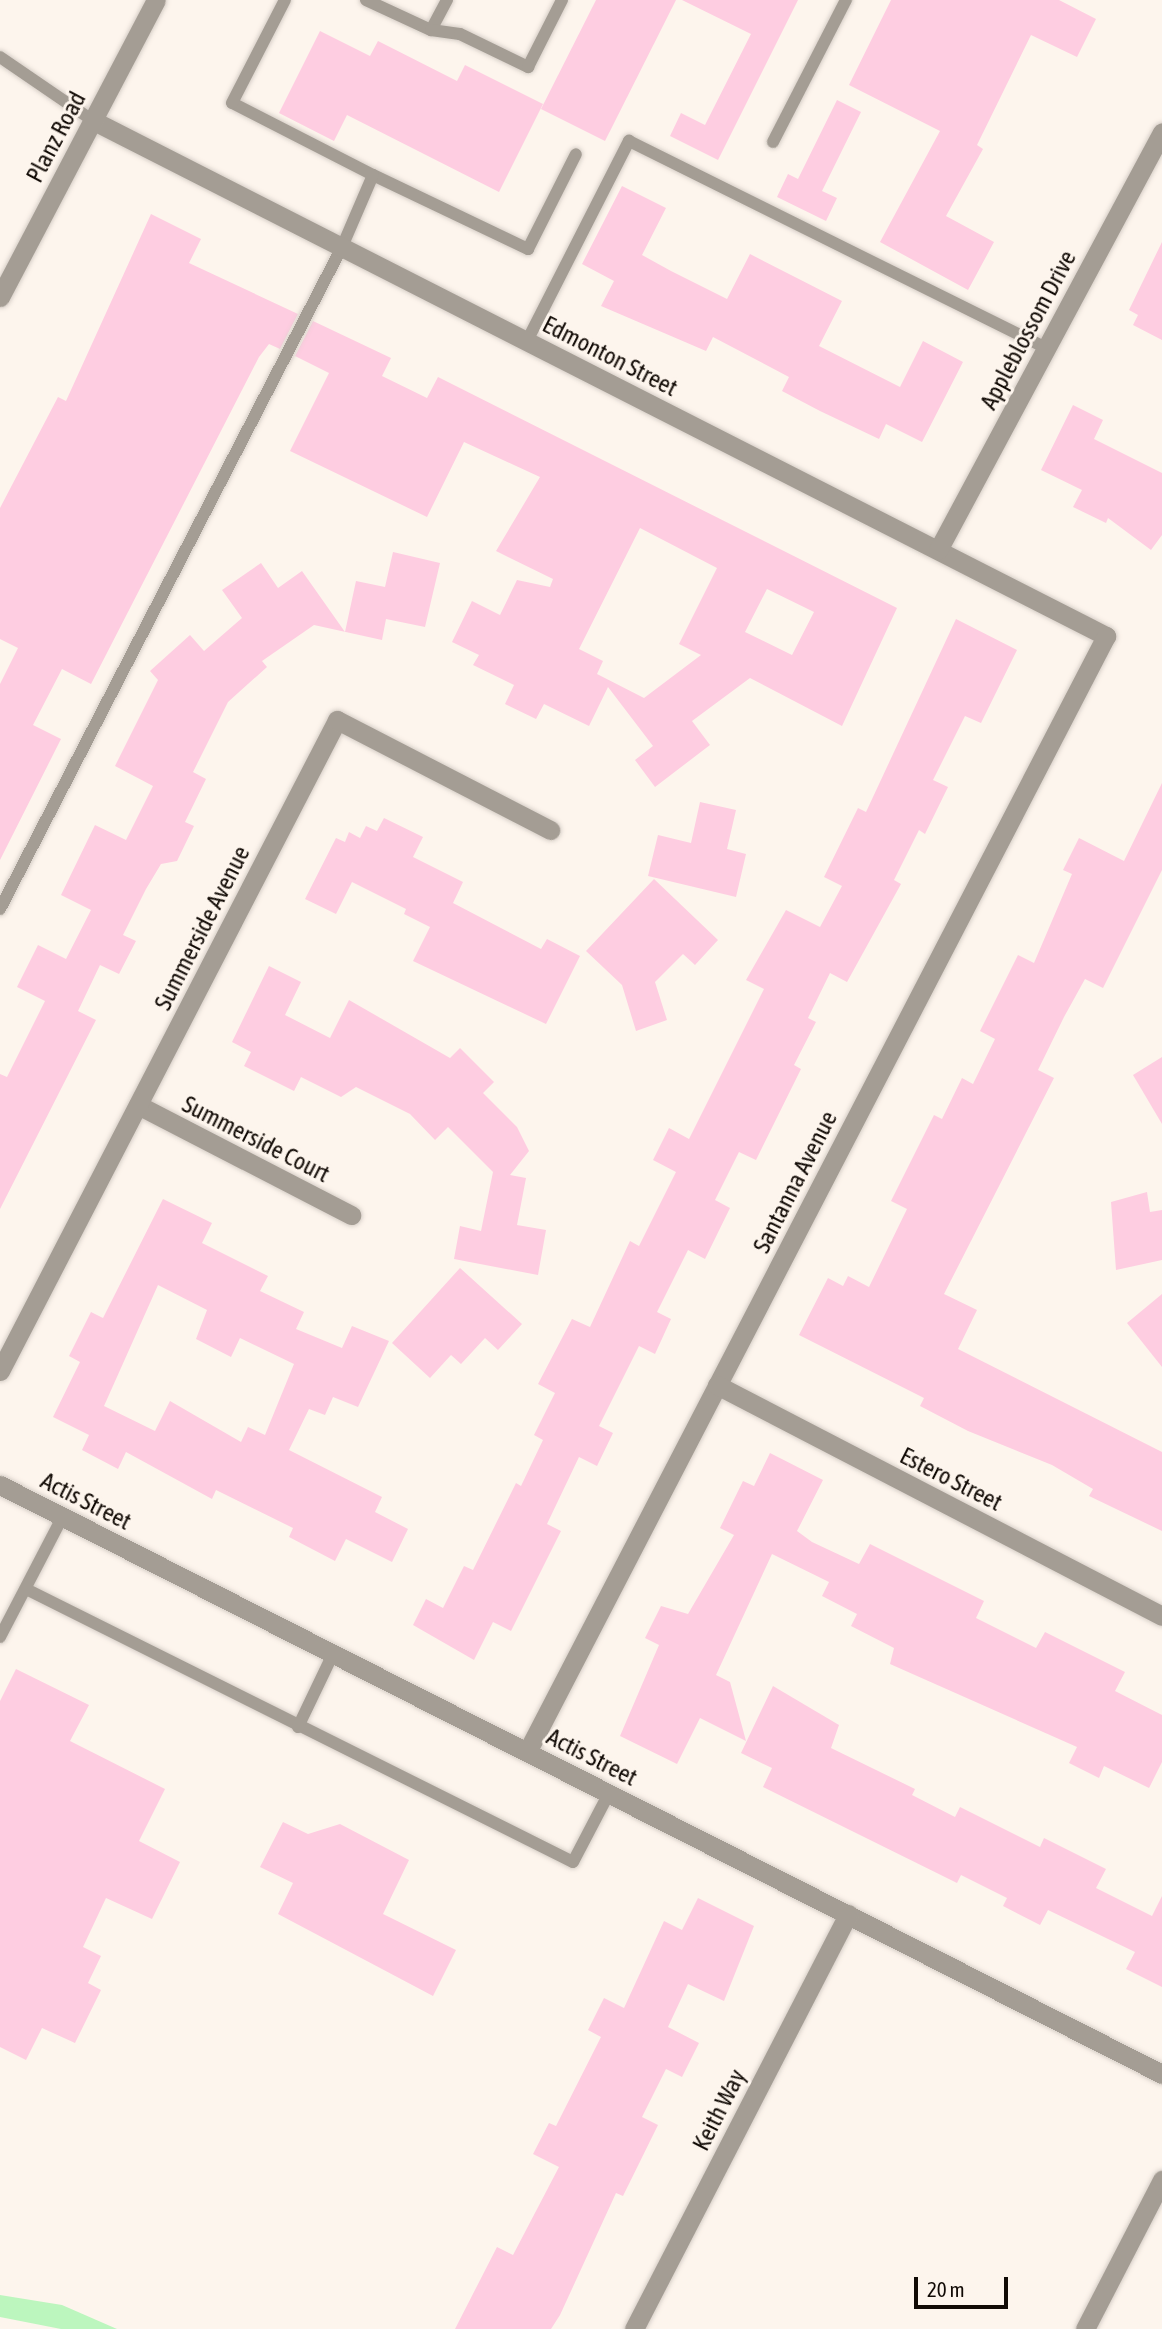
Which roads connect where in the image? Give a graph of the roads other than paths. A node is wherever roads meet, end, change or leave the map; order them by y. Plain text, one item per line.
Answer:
1 (156, 0) edge
2 (285, 0) edge
3 (366, 0) edge
4 (447, 0) edge
5 (562, 0) edge
6 (846, 0) edge
7 (431, 30) junction
8 (0, 57) edge
9 (92, 120) junction
10 (1162, 132) edge
11 (773, 142) dead end
12 (576, 154) dead end
13 (373, 174) junction
14 (342, 247) junction
15 (0, 297) edge
16 (527, 341) junction
17 (1046, 348) junction
18 (938, 550) junction
19 (1106, 636) joint
20 (550, 830) dead end
21 (0, 909) edge
22 (138, 1105) junction
23 (351, 1216) dead end
24 (0, 1371) edge
25 (717, 1385) junction
26 (0, 1485) edge
27 (63, 1516) junction
28 (26, 1589) junction
29 (1162, 1616) edge
30 (0, 1637) edge
31 (333, 1654) junction
32 (298, 1727) junction
33 (527, 1752) junction
34 (609, 1793) junction
35 (848, 1914) junction
36 (1162, 2074) edge
37 (1162, 2180) edge
38 (634, 2329) edge
39 (1085, 2329) edge

1 - 9 street, Planz Road
2 - 13 lane
3 - 7 lane
4 - 7 lane
5 - 7 lane
6 - 11 lane
8 - 9 lane
9 - 14 street, Edmonton Street
9 - 15 street, Planz Road
10 - 17 street, Appleblossom Drive
12 - 13 lane
13 - 14 lane
14 - 16 street, Edmonton Street
14 - 21 lane
16 - 17 lane
16 - 18 street, Edmonton Street
17 - 18 street, Appleblossom Drive
18 - 19 street, Edmonton Street
19 - 25 street, Santanna Avenue
20 - 22 street, Summerside Avenue
22 - 23 street, Summerside Court
22 - 24 street, Summerside Avenue
25 - 29 street, Estero Street
25 - 33 street, Santanna Avenue
26 - 27 street, Actis Street
27 - 28 lane
27 - 31 street, Actis Street
28 - 30 lane
28 - 32 lane
31 - 32 lane
31 - 33 street, Actis Street
32 - 34 lane
33 - 34 street, Actis Street
34 - 35 street, Actis Street
35 - 36 street, Actis Street
35 - 38 street, Keith Way
37 - 39 street

